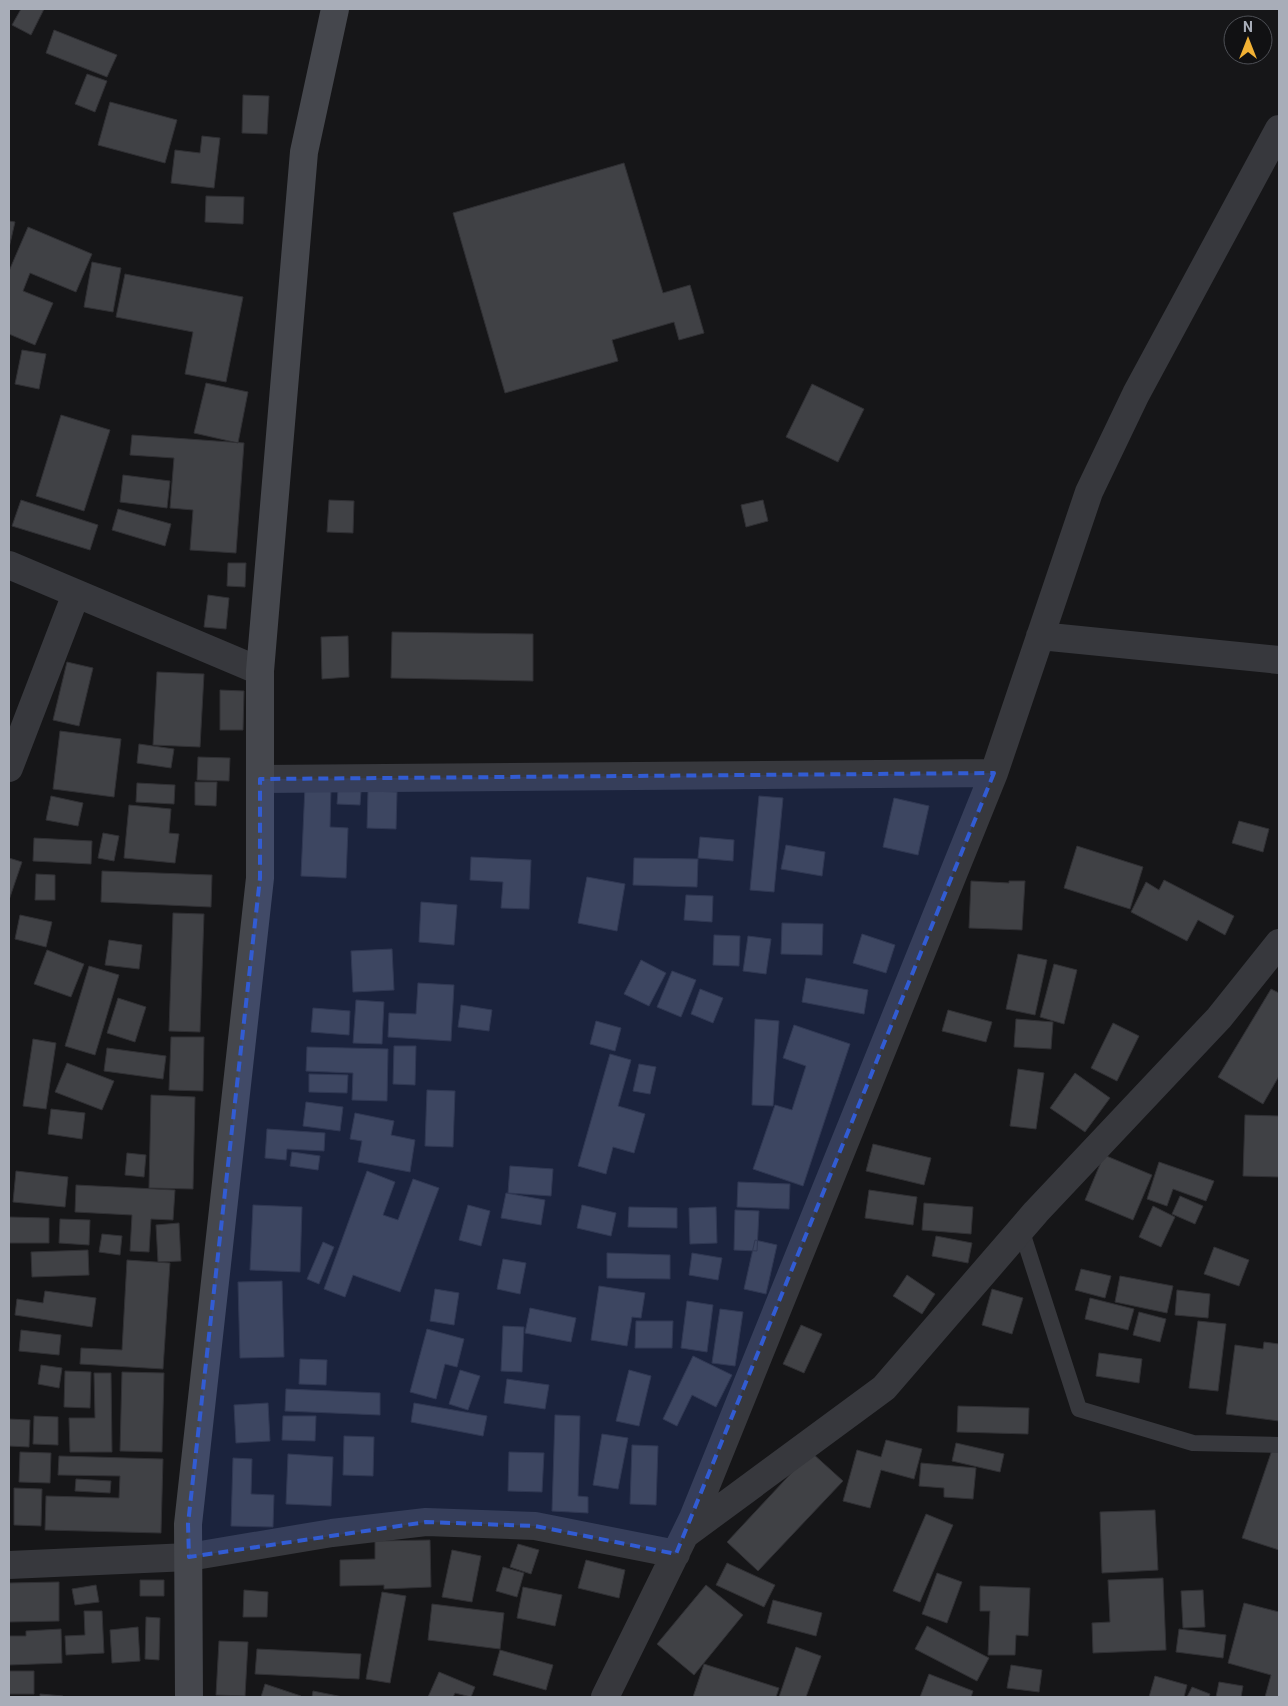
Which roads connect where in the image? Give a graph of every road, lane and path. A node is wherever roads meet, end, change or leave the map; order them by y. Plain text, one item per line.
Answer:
1 (335, 9) edge
2 (1279, 129) edge
3 (9, 565) edge
4 (76, 594) junction
5 (1040, 636) junction
6 (1279, 660) edge
7 (260, 671) junction
8 (9, 768) edge
9 (994, 773) junction
10 (260, 779) junction
11 (1279, 943) edge
12 (1021, 1229) junction
13 (1279, 1445) edge
14 (680, 1544) junction
15 (189, 1557) junction
16 (9, 1565) edge
17 (189, 1697) edge
18 (605, 1697) edge

1 - 7 street
2 - 5 street
3 - 4 street
4 - 7 street
4 - 8 street
5 - 6 street
5 - 9 street
7 - 10 street
9 - 10 street
9 - 14 street
10 - 15 street
11 - 12 street
12 - 13 lane
12 - 14 street
14 - 15 street
14 - 18 street
15 - 16 street
15 - 17 street

